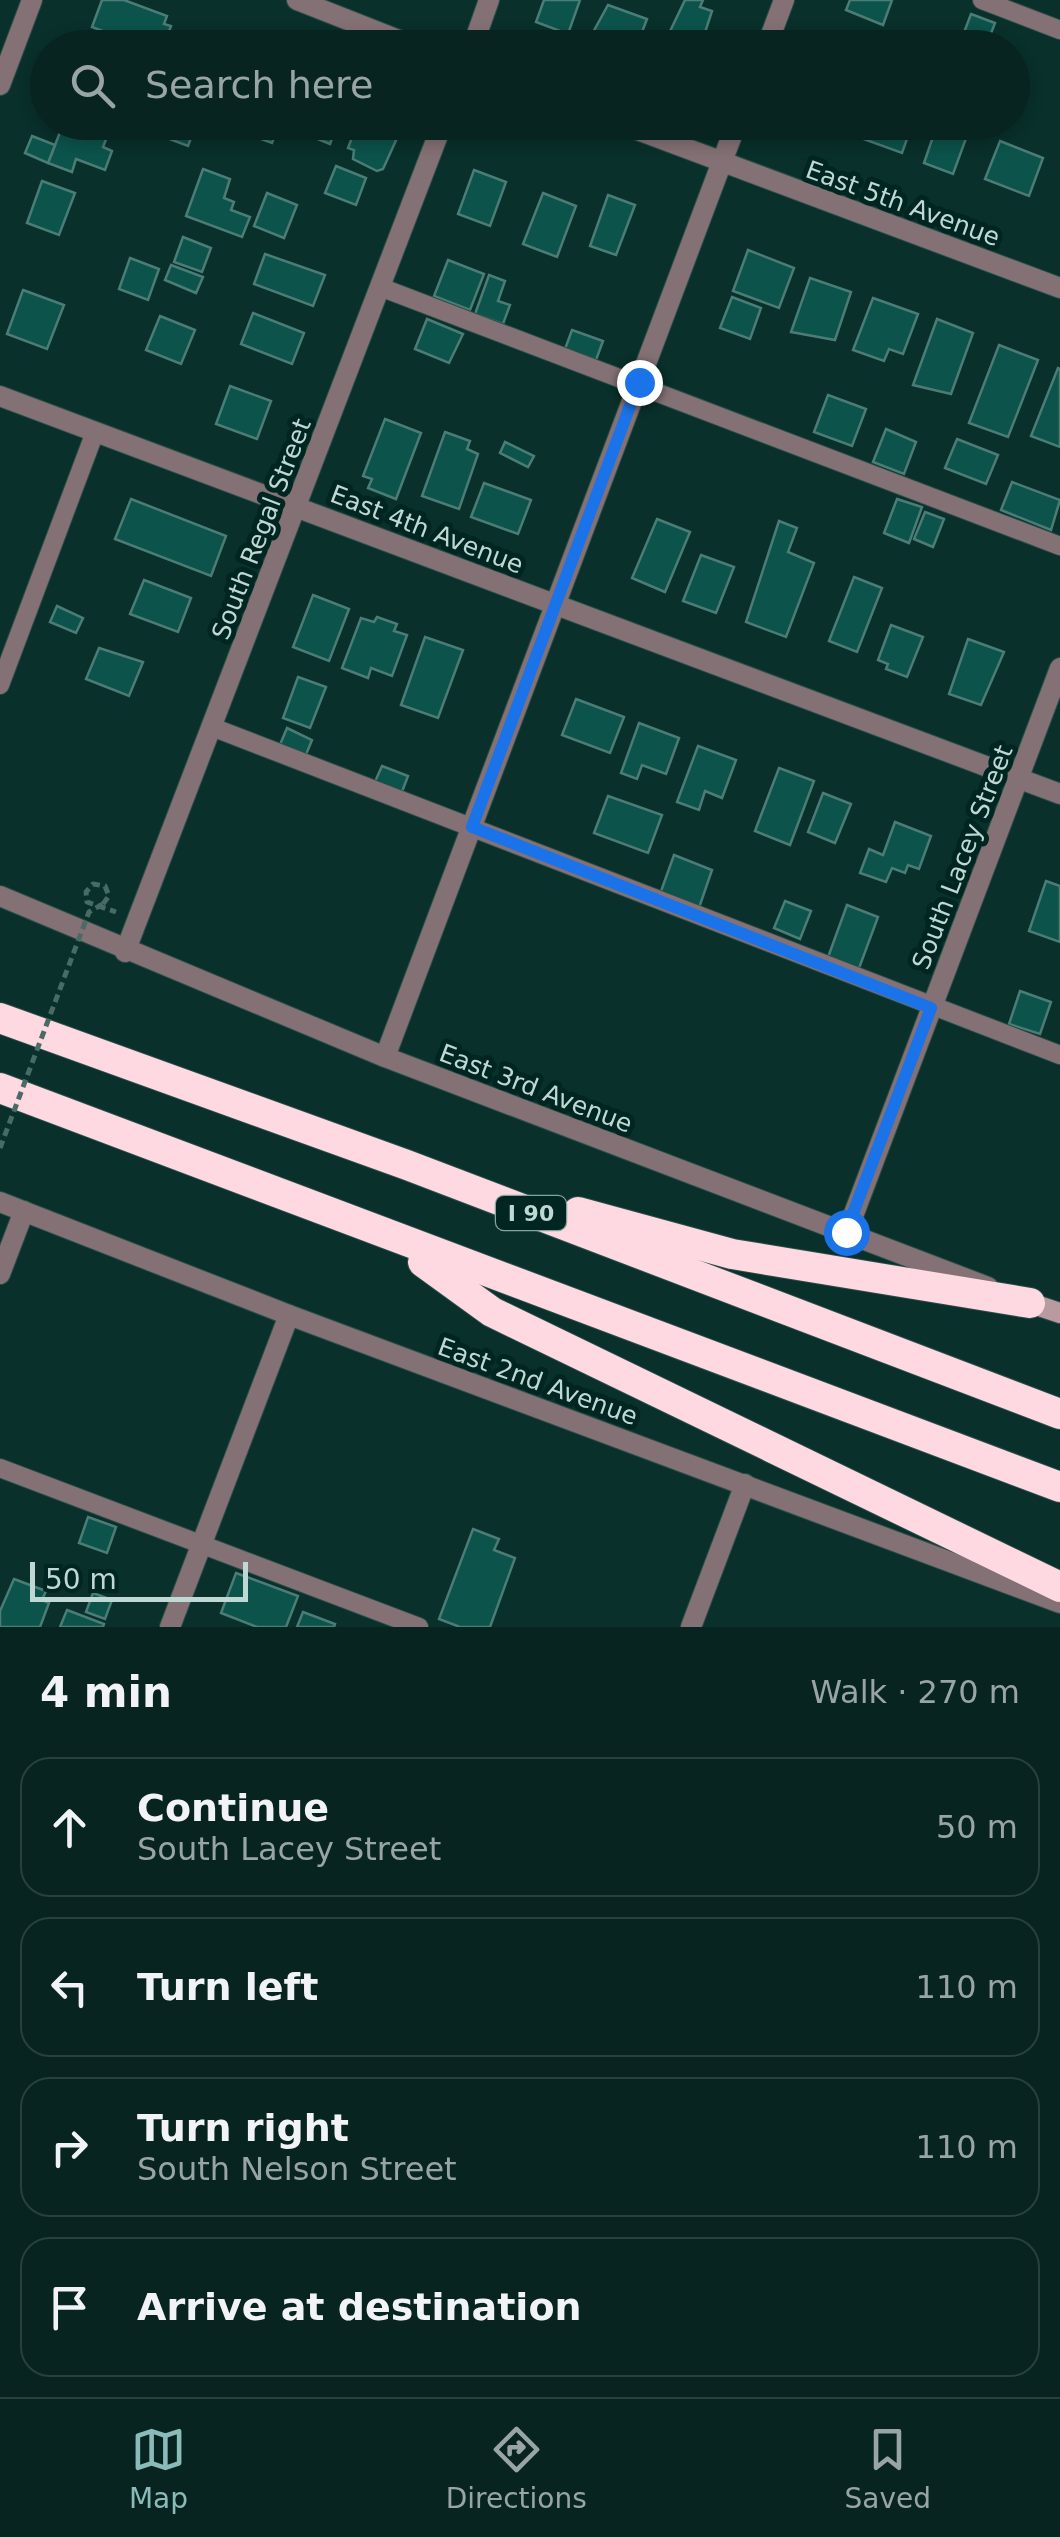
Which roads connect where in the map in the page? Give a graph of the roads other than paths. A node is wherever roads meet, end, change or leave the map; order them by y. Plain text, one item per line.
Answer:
1 (32, 0) edge
2 (297, 0) edge
3 (489, 0) edge
4 (784, 0) edge
5 (982, 0) edge
6 (373, 30) edge
7 (478, 30) edge
8 (773, 30) edge
9 (1060, 30) edge
10 (0, 85) edge
11 (436, 140) edge
12 (664, 140) edge
13 (731, 140) edge
14 (722, 162) junction
15 (380, 287) junction
16 (1060, 288) edge
17 (639, 382) junction
18 (0, 396) edge
19 (95, 432) junction
20 (296, 507) junction
21 (1060, 546) edge
22 (555, 605) junction
23 (1060, 668) edge
24 (0, 685) edge
25 (212, 727) junction
26 (1019, 778) junction
27 (1060, 794) edge
28 (472, 827) junction
29 (0, 896) edge
30 (125, 952) junction
31 (931, 1008) junction
32 (0, 1018) edge
33 (1060, 1054) edge
34 (385, 1057) junction
35 (0, 1088) edge
36 (407, 1165) junction
37 (0, 1202) edge
38 (24, 1210) junction
39 (846, 1232) junction
40 (393, 1240) junction
41 (0, 1274) edge
42 (1030, 1303) junction
43 (1060, 1313) edge
44 (290, 1315) junction
45 (1060, 1414) edge
46 (0, 1468) edge
47 (745, 1484) junction
48 (1060, 1488) edge
49 (202, 1545) junction
50 (1060, 1587) edge
51 (1060, 1603) edge
52 (170, 1627) edge
53 (420, 1627) edge
54 (691, 1627) edge

1 - 10 street
2 - 6 street
3 - 7 street
4 - 8 street
5 - 9 lane
11 - 15 street, South Regal Street
12 - 14 street, East 5th Avenue
13 - 14 street
14 - 16 street, East 5th Avenue
14 - 17 street
15 - 17 lane
15 - 20 street, South Regal Street
17 - 21 lane
17 - 22 street
18 - 19 street, East 4th Avenue
19 - 20 street, East 4th Avenue
19 - 24 lane
20 - 22 street, East 4th Avenue
20 - 25 street, South Regal Street
22 - 26 street, East 4th Avenue
22 - 28 street
23 - 26 street, South Lacey Street
25 - 28 lane
25 - 30 street, South Regal Street
26 - 27 street, East 4th Avenue
26 - 31 street, South Lacey Street
28 - 31 lane
28 - 34 street
29 - 30 street, East 3rd Avenue
30 - 34 street, East 3rd Avenue
31 - 33 lane
31 - 39 street, South Lacey Street
32 - 36 highway, I 90
34 - 39 street, East 3rd Avenue
35 - 40 highway
36 - 42 highway
36 - 45 highway, I 90
37 - 38 street, East 2nd Avenue
38 - 41 street
38 - 44 street, East 2nd Avenue
39 - 42 street, East 3rd Avenue
40 - 48 highway
40 - 50 highway
42 - 43 main road, East 3rd Avenue
44 - 47 street, East 2nd Avenue
44 - 49 street
46 - 49 lane
47 - 51 street, East 2nd Avenue
47 - 54 street
49 - 52 street
49 - 53 lane

